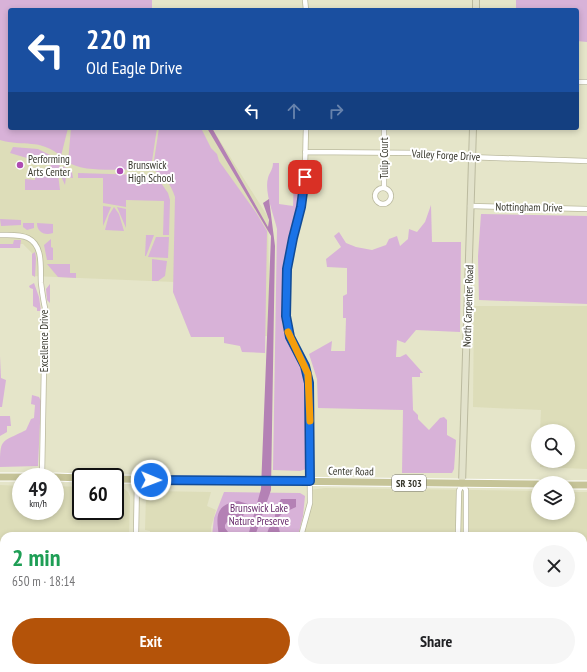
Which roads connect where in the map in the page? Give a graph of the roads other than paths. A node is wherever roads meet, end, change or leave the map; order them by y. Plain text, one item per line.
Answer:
1 (306, 130) edge
2 (384, 130) edge
3 (473, 130) edge
4 (306, 152) junction
5 (384, 153) junction
6 (472, 157) junction
7 (587, 161) edge
8 (384, 188) dead end
9 (470, 206) junction
10 (587, 209) edge
11 (0, 235) edge
12 (42, 468) edge
13 (0, 476) edge
14 (12, 476) edge
15 (124, 479) edge
16 (137, 479) junction
17 (310, 481) junction
18 (462, 484) junction
19 (531, 484) edge
20 (575, 485) edge
21 (587, 485) edge
22 (136, 532) edge
23 (302, 532) edge
24 (458, 532) edge
25 (466, 532) edge

1 - 4 street
2 - 5 street, Tulip Court
3 - 6 street, North Carpenter Road
4 - 5 street, Valley Forge Drive
4 - 17 street
5 - 6 street, Valley Forge Drive
5 - 8 street, Tulip Court
6 - 7 street, Valley Forge Drive
6 - 9 street, North Carpenter Road
9 - 10 street, Nottingham Drive
9 - 18 street, North Carpenter Road
11 - 12 street, Excellence Drive
13 - 14 main road
15 - 16 main road, Center Road / SR 303
16 - 17 main road, Center Road / SR 303
16 - 22 street
17 - 18 main road, Center Road / SR 303
17 - 23 street
18 - 19 main road, Center Road / SR 303
18 - 24 street
18 - 25 street
20 - 21 main road

